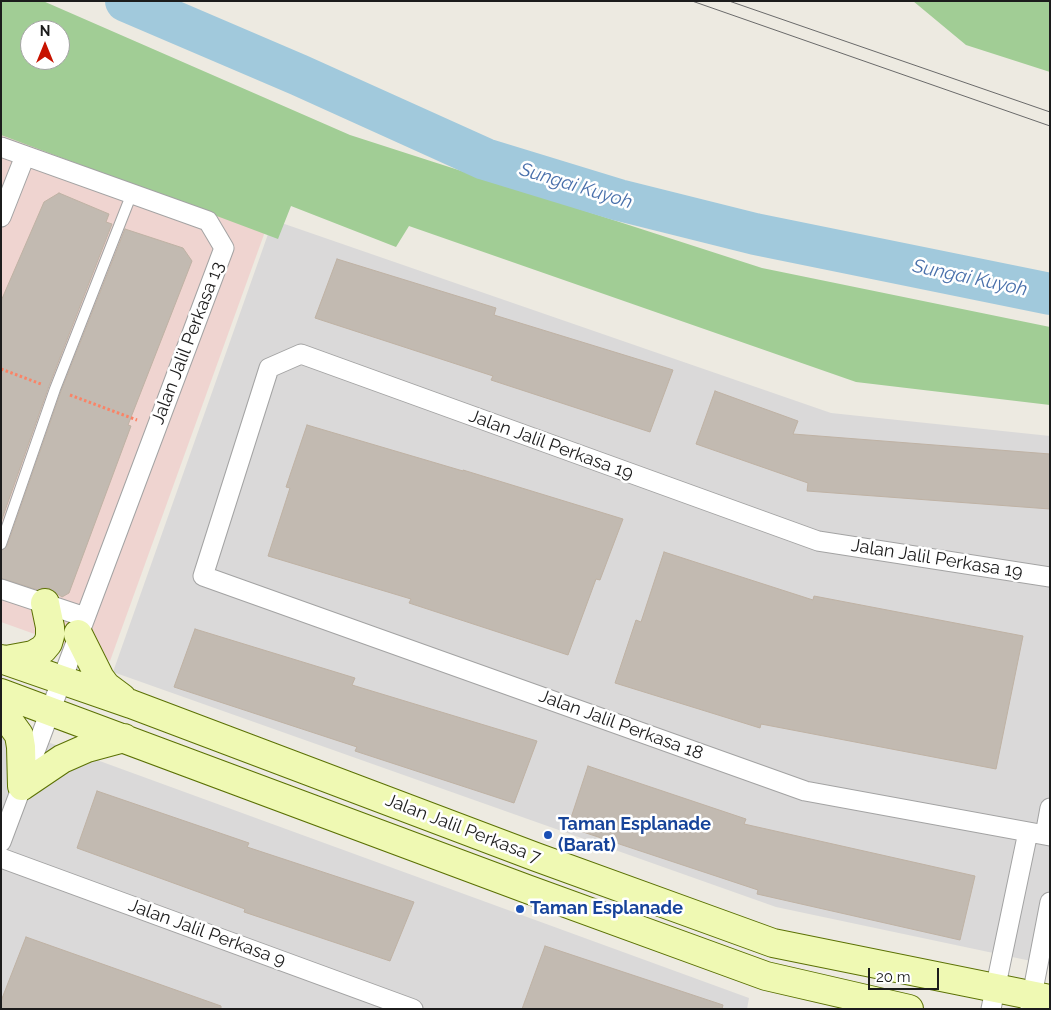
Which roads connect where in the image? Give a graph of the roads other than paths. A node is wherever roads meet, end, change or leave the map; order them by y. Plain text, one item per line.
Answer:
1 (1, 147) edge
2 (25, 156) junction
3 (132, 194) junction
4 (1, 217) edge
5 (1, 544) edge
6 (203, 576) joint
7 (1050, 577) edge
8 (1, 589) edge
9 (44, 604) junction
10 (82, 626) junction
11 (3, 660) edge
12 (62, 680) junction
13 (1, 693) edge
14 (131, 704) junction
15 (1, 710) edge
16 (50, 710) junction
17 (124, 738) junction
18 (22, 786) junction
19 (1050, 808) edge
20 (1041, 834) edge
21 (1, 842) edge
22 (1, 858) edge
23 (1050, 902) edge
24 (993, 998) edge
25 (1037, 1001) edge
26 (413, 1009) edge
27 (909, 1009) edge

1 - 2 street, Jalan Jalil Perkasa 13
2 - 3 street, Jalan Jalil Perkasa 13
2 - 4 street
3 - 5 lane
3 - 10 street, Jalan Jalil Perkasa 13
6 - 7 street, Jalan Jalil Perkasa 19
6 - 20 street, Jalan Jalil Perkasa 18
8 - 9 street
9 - 10 street
9 - 11 street
10 - 12 street, Jalan Jalil Perkasa 13
10 - 14 street
11 - 12 street, Jalan Jalil Perkasa 7
12 - 14 street, Jalan Jalil Perkasa 7
12 - 16 street, Jalan Jalil Perkasa 13
13 - 16 street, Jalan Jalil Perkasa 7
14 - 24 street, Jalan Jalil Perkasa 7
15 - 18 street
16 - 17 street, Jalan Jalil Perkasa 7
16 - 18 street, Jalan Jalil Perkasa 13
17 - 18 street
17 - 27 street, Jalan Jalil Perkasa 7
18 - 21 street, Jalan Jalil Perkasa 13
19 - 20 street
20 - 24 street
22 - 26 street, Jalan Jalil Perkasa 9
23 - 25 street
24 - 25 street, Jalan Jalil Perkasa 7

